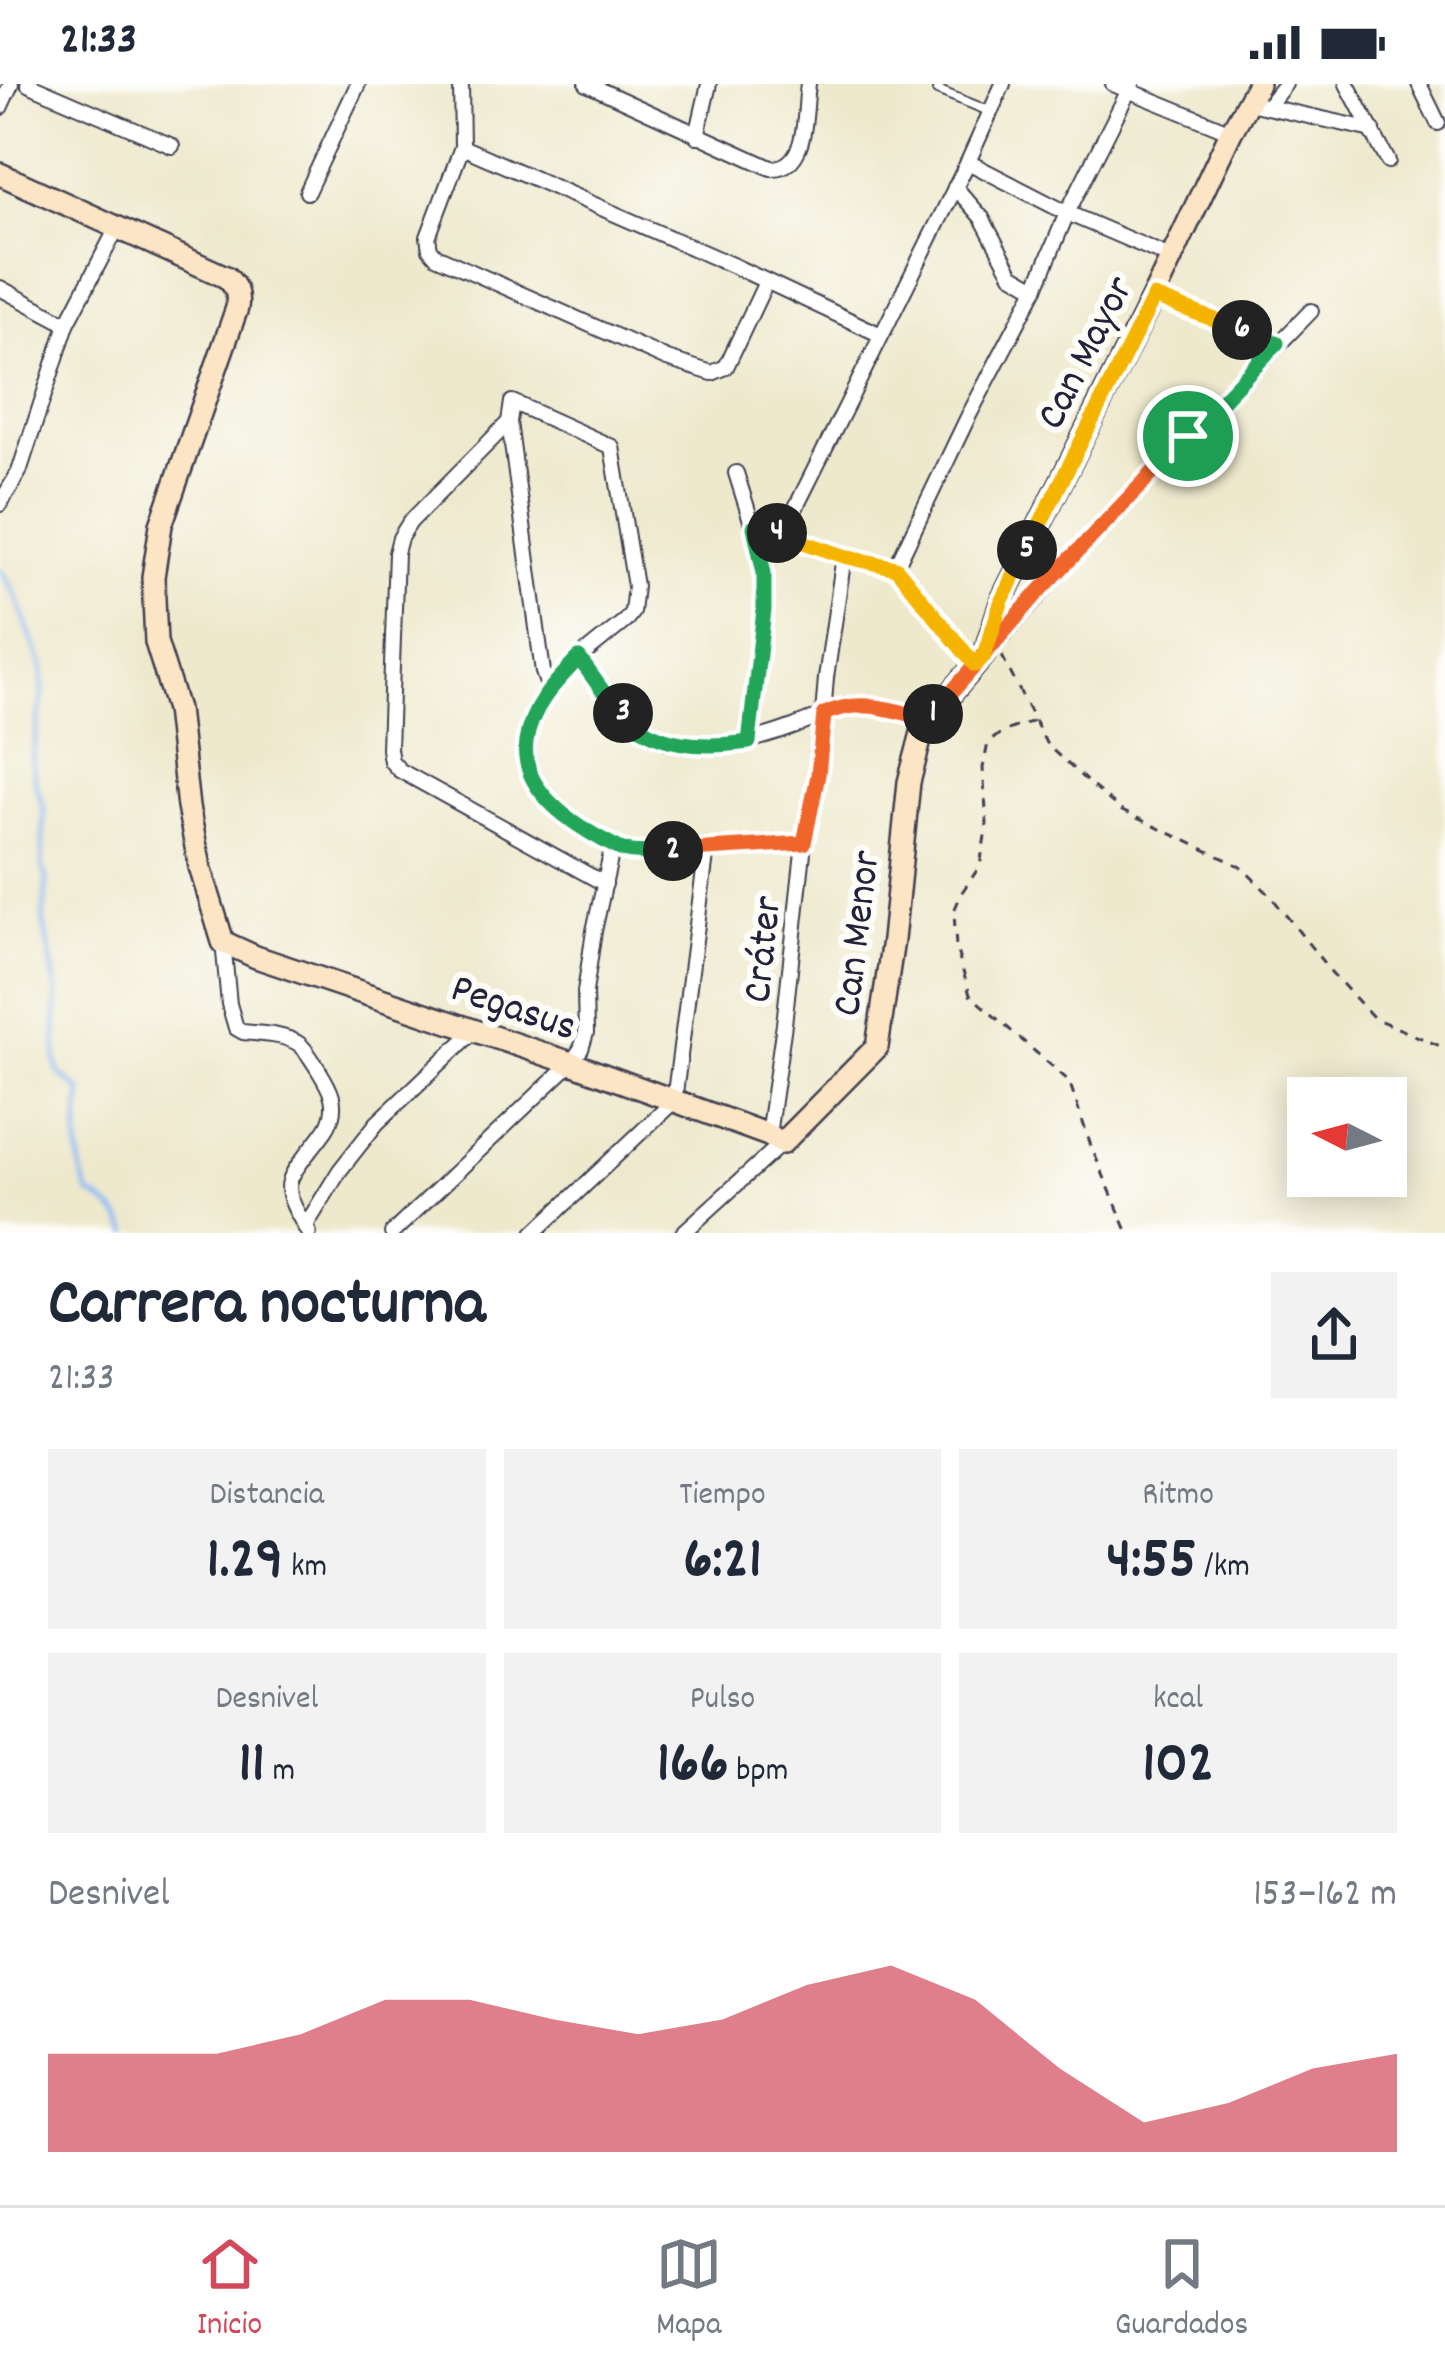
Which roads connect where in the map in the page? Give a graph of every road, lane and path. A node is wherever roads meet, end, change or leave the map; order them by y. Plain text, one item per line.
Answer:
1 (11, 84) edge
2 (28, 84) edge
3 (358, 84) edge
4 (461, 84) edge
5 (587, 84) edge
6 (709, 84) edge
7 (808, 84) edge
8 (1004, 84) edge
9 (1113, 84) edge
10 (1285, 84) edge
11 (1347, 84) edge
12 (1419, 84) edge
13 (606, 88) edge
14 (1131, 88) edge
15 (938, 90) dead end
16 (1258, 98) edge
17 (0, 108) edge
18 (991, 112) junction
19 (1438, 122) dead end
20 (1373, 130) junction
21 (1231, 132) junction
22 (697, 136) junction
23 (172, 146) dead end
24 (462, 147) junction
25 (1388, 161) dead end
26 (968, 162) junction
27 (0, 174) edge
28 (955, 187) junction
29 (307, 192) dead end
30 (1067, 213) junction
31 (116, 228) junction
32 (1172, 258) junction
33 (766, 282) junction
34 (0, 288) edge
35 (1036, 288) junction
36 (1154, 297) junction
37 (1311, 311) dead end
38 (67, 324) junction
39 (881, 335) junction
40 (1277, 343) junction
41 (509, 422) junction
42 (736, 473) dead end
43 (0, 504) edge
44 (754, 527) junction
45 (785, 535) junction
46 (844, 556) junction
47 (896, 568) junction
48 (985, 655) junction
49 (579, 658) junction
50 (549, 688) junction
51 (824, 714) junction
52 (929, 719) junction
53 (1035, 720) junction
54 (749, 742) junction
55 (804, 843) junction
56 (613, 845) junction
57 (707, 848) junction
58 (605, 884) junction
59 (223, 942) junction
60 (475, 1031) junction
61 (1445, 1048) edge
62 (571, 1064) junction
63 (674, 1101) junction
64 (775, 1139) junction
65 (307, 1230) edge
66 (392, 1233) edge
67 (534, 1233) edge
68 (683, 1233) edge
69 (1127, 1233) edge

1 - 17 street
2 - 23 street
3 - 29 street
4 - 24 street
5 - 13 street
6 - 22 street
7 - 22 street
8 - 18 street
9 - 14 street
10 - 16 street
11 - 20 street
12 - 19 street
13 - 22 street
14 - 21 street
14 - 30 street
15 - 18 lane
16 - 20 street
16 - 21 street, Can Mayor
18 - 26 street
20 - 25 street
21 - 32 street, Can Mayor
24 - 33 street
24 - 33 street
26 - 28 street
26 - 30 street
27 - 31 street
28 - 35 street
28 - 39 street
30 - 32 street
30 - 35 street
31 - 38 street
31 - 59 street
32 - 36 street, Can Mayor
33 - 39 street
34 - 38 street
35 - 47 street
36 - 40 street
36 - 48 street, Can Mayor
37 - 40 street
38 - 43 street
39 - 45 street
40 - 48 street
41 - 49 street
41 - 50 street
41 - 58 street
42 - 44 street
44 - 45 street
44 - 54 street
45 - 46 street
46 - 47 street
46 - 51 street, Cráter
47 - 48 street
48 - 52 street, Can Menor
48 - 53 path
49 - 50 street
49 - 54 street
50 - 56 street
51 - 52 street
51 - 54 street
51 - 55 street, Cráter
52 - 64 street, Can Menor
53 - 61 path
53 - 69 path
55 - 57 street
55 - 64 street, Cráter
56 - 57 street
56 - 58 street
57 - 63 street
58 - 62 street
59 - 60 street, Pegasus
59 - 65 street
60 - 62 street, Pegasus
60 - 65 street
62 - 63 street, Pegasus
62 - 66 street
63 - 64 street, Pegasus
63 - 67 street
64 - 68 street, Can Menor

